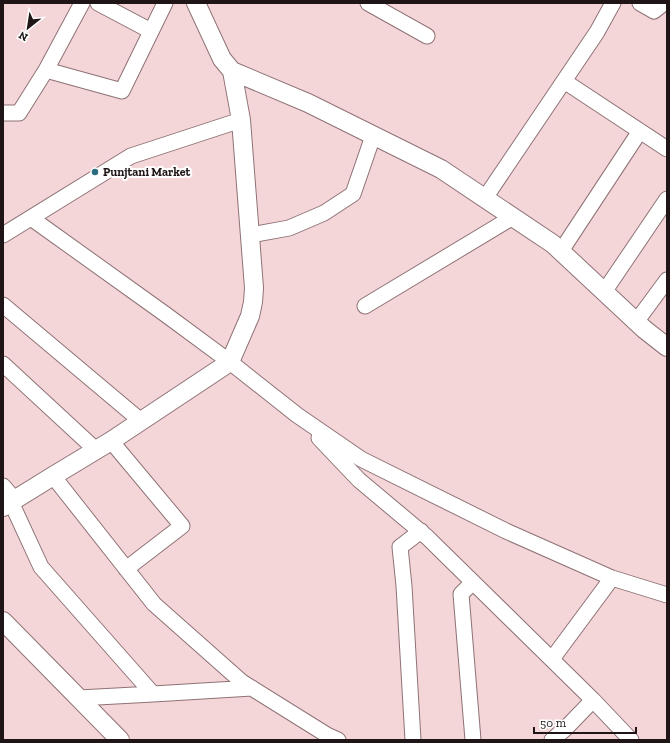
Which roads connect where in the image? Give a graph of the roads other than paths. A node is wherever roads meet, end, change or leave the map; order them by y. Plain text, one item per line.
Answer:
1 (82, 3) edge
2 (98, 3) edge
3 (165, 3) edge
4 (196, 3) edge
5 (368, 3) edge
6 (613, 3) edge
7 (640, 3) edge
8 (664, 3) edge
9 (151, 31) junction
10 (427, 36) dead end
11 (46, 70) junction
12 (232, 71) junction
13 (564, 81) junction
14 (3, 113) edge
15 (241, 120) junction
16 (640, 131) junction
17 (374, 136) junction
18 (667, 148) edge
19 (485, 198) junction
20 (667, 199) edge
21 (31, 218) junction
22 (513, 218) junction
23 (3, 235) edge
24 (250, 235) junction
25 (560, 251) junction
26 (667, 280) edge
27 (604, 292) junction
28 (3, 305) edge
29 (365, 306) dead end
30 (636, 322) junction
31 (667, 347) edge
32 (230, 362) junction
33 (3, 364) edge
34 (297, 416) junction
35 (141, 421) junction
36 (111, 441) junction
37 (96, 450) junction
38 (53, 476) junction
39 (3, 486) edge
40 (10, 503) edge
41 (421, 531) junction
42 (126, 569) junction
43 (612, 578) junction
44 (474, 582) junction
45 (667, 595) edge
46 (3, 621) edge
47 (552, 659) junction
48 (252, 688) junction
49 (153, 694) junction
50 (79, 698) junction
51 (593, 700) junction
52 (569, 734) edge
53 (120, 740) edge
54 (338, 740) edge
55 (413, 740) edge
56 (473, 740) edge
57 (552, 740) edge
58 (631, 740) edge

1 - 11 street
2 - 9 street
3 - 9 street
4 - 12 street
5 - 10 street
6 - 13 street
7 - 8 street
9 - 11 street
11 - 14 street
12 - 15 street
12 - 17 street
13 - 16 street
13 - 19 street
15 - 21 street
15 - 24 street
16 - 18 street
16 - 25 street
17 - 19 street
17 - 24 street
19 - 22 street
20 - 27 street
21 - 23 street
21 - 32 street
22 - 25 street
22 - 29 street
24 - 32 street
25 - 27 street
26 - 30 street
27 - 30 street
28 - 35 street
30 - 31 street
32 - 34 street
32 - 35 street
33 - 37 street
34 - 41 street
34 - 43 street
35 - 36 street
36 - 37 street
36 - 42 street
37 - 38 street
38 - 40 street
38 - 42 street
39 - 40 street
40 - 49 street
41 - 44 street
41 - 55 street
42 - 48 street
43 - 45 street
43 - 47 street
44 - 47 street
44 - 56 street
46 - 50 street
47 - 51 street
48 - 49 street
48 - 54 street
49 - 50 street
50 - 53 street
51 - 52 street
51 - 58 street
52 - 57 street

